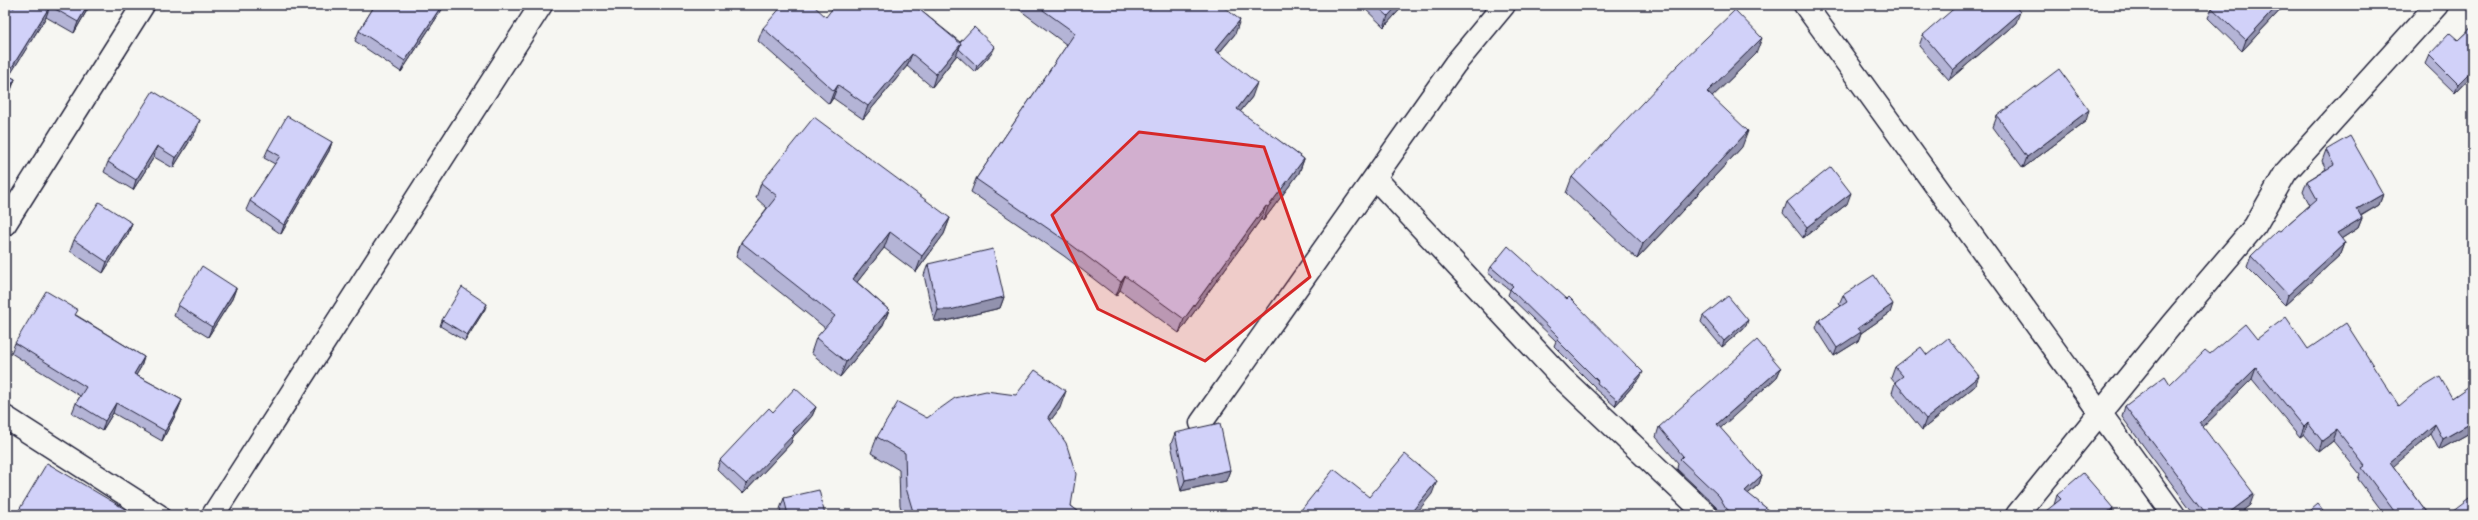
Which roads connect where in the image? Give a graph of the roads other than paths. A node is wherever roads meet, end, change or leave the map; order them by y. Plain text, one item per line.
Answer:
1 (143, 5) edge
2 (541, 5) edge
3 (1504, 5) edge
4 (1805, 5) edge
5 (2437, 5) edge
6 (1375, 178) junction
7 (5, 224) edge
8 (2100, 413) junction
9 (5, 417) edge
10 (1202, 423) dead end
11 (158, 515) edge
12 (213, 515) edge
13 (1707, 515) edge
14 (2017, 515) edge
15 (2174, 515) edge

1 - 7 street
2 - 12 street
3 - 6 street
4 - 8 street
5 - 8 street
6 - 10 street
6 - 13 street
8 - 14 street
8 - 15 street
9 - 11 street

